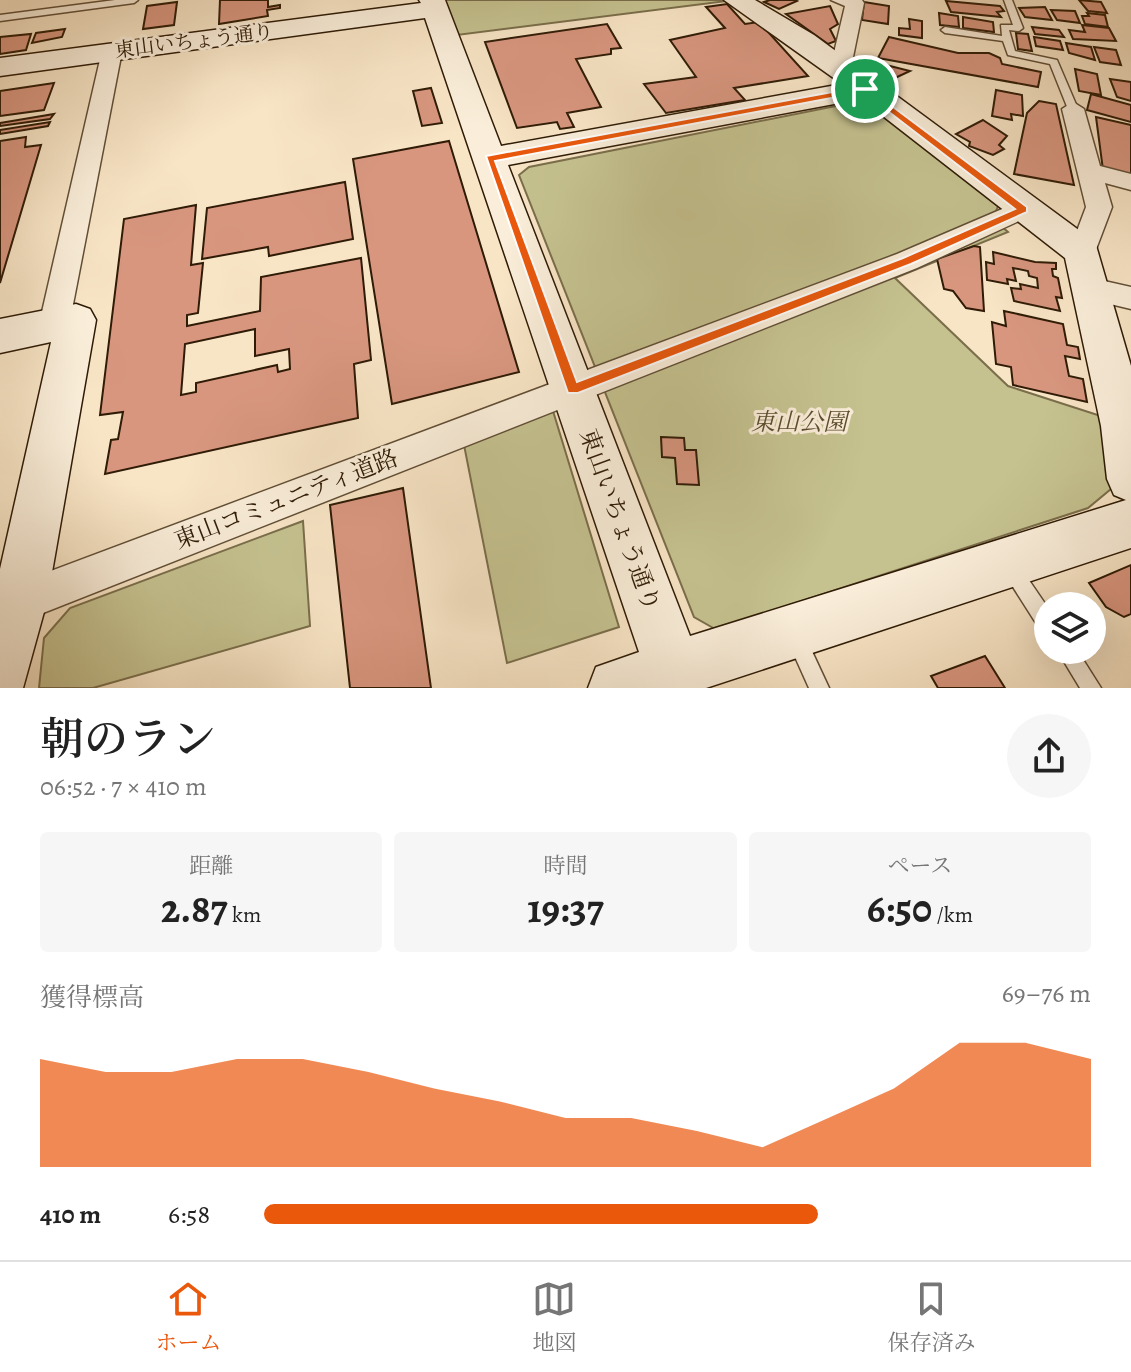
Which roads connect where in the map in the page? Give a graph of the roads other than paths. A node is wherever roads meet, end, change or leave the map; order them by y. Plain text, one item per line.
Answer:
1 (134, 0) edge
2 (737, 0) edge
3 (840, 0) edge
4 (1008, 0) edge
5 (434, 4) edge
6 (0, 18) edge
7 (945, 30) dead end
8 (1007, 39) junction
9 (112, 51) junction
10 (0, 67) edge
11 (837, 67) junction
12 (865, 89) junction
13 (1073, 109) joint
14 (490, 158) junction
15 (1088, 171) junction
16 (1131, 182) edge
17 (1023, 209) junction
18 (1086, 270) junction
19 (1131, 298) edge
20 (54, 325) junction
21 (0, 336) edge
22 (573, 389) junction
23 (1127, 427) edge
24 (1131, 479) edge
25 (1131, 523) edge
26 (1007, 563) junction
27 (1034, 603) edge
28 (10, 606) edge
29 (793, 631) junction
30 (1075, 664) edge
31 (674, 669) junction
32 (0, 674) edge
33 (617, 688) edge
34 (819, 688) edge
35 (1091, 688) edge

1 - 6 lane
2 - 11 street
3 - 11 street
4 - 8 lane
5 - 9 street, 東山いちょう通り
5 - 14 street, 東山いちょう通り
7 - 8 lane
8 - 13 lane
9 - 10 street, 東山いちょう通り
9 - 20 street
11 - 12 street
12 - 14 street
12 - 17 street
13 - 15 street
14 - 22 street, 東山いちょう通り
15 - 16 street
15 - 18 street
17 - 18 street
17 - 22 street, 東山コミュニティ道路
18 - 19 street
18 - 23 street
20 - 21 street
20 - 28 street
22 - 28 street, 東山コミュニティ道路
22 - 31 street, 東山いちょう通り
23 - 24 street
25 - 26 street
26 - 27 lane
26 - 29 street
28 - 32 street
29 - 31 street
29 - 34 lane
30 - 35 lane
31 - 33 street

